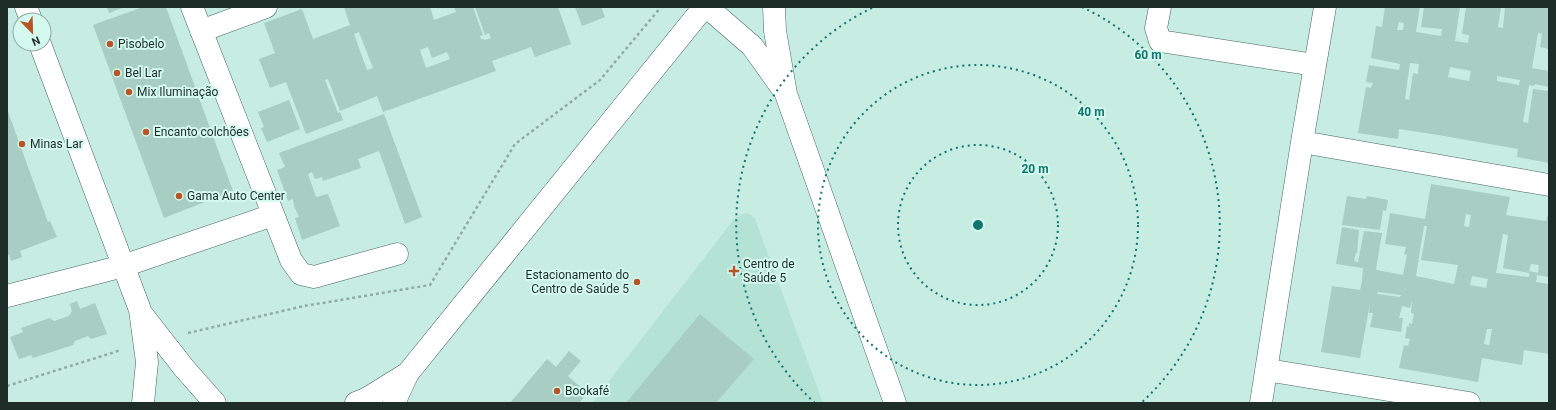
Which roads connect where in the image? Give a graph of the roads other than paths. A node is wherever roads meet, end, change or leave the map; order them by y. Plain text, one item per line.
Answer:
1 (192, 7) edge
2 (266, 7) edge
3 (705, 7) edge
4 (774, 7) edge
5 (1160, 7) edge
6 (1325, 7) edge
7 (201, 31) junction
8 (43, 52) edge
9 (1315, 65) junction
10 (786, 94) junction
11 (1302, 142) junction
12 (1549, 185) edge
13 (273, 215) junction
14 (398, 254) dead end
15 (123, 266) junction
16 (7, 296) edge
17 (140, 310) junction
18 (1266, 370) junction
19 (408, 373) junction
20 (143, 403) edge
21 (215, 403) edge
22 (356, 403) edge
23 (394, 403) edge
24 (895, 403) edge
25 (1261, 403) edge
26 (1469, 403) edge

1 - 7 street
2 - 7 street
3 - 10 street
3 - 19 street
4 - 10 street
5 - 9 street
6 - 9 street
7 - 13 street
8 - 15 street
9 - 11 street
10 - 24 street
11 - 12 street
11 - 18 street
13 - 14 street
13 - 15 street
15 - 16 street
15 - 17 street
17 - 20 street
17 - 21 street
18 - 25 street
18 - 26 street
19 - 22 street
19 - 23 street

